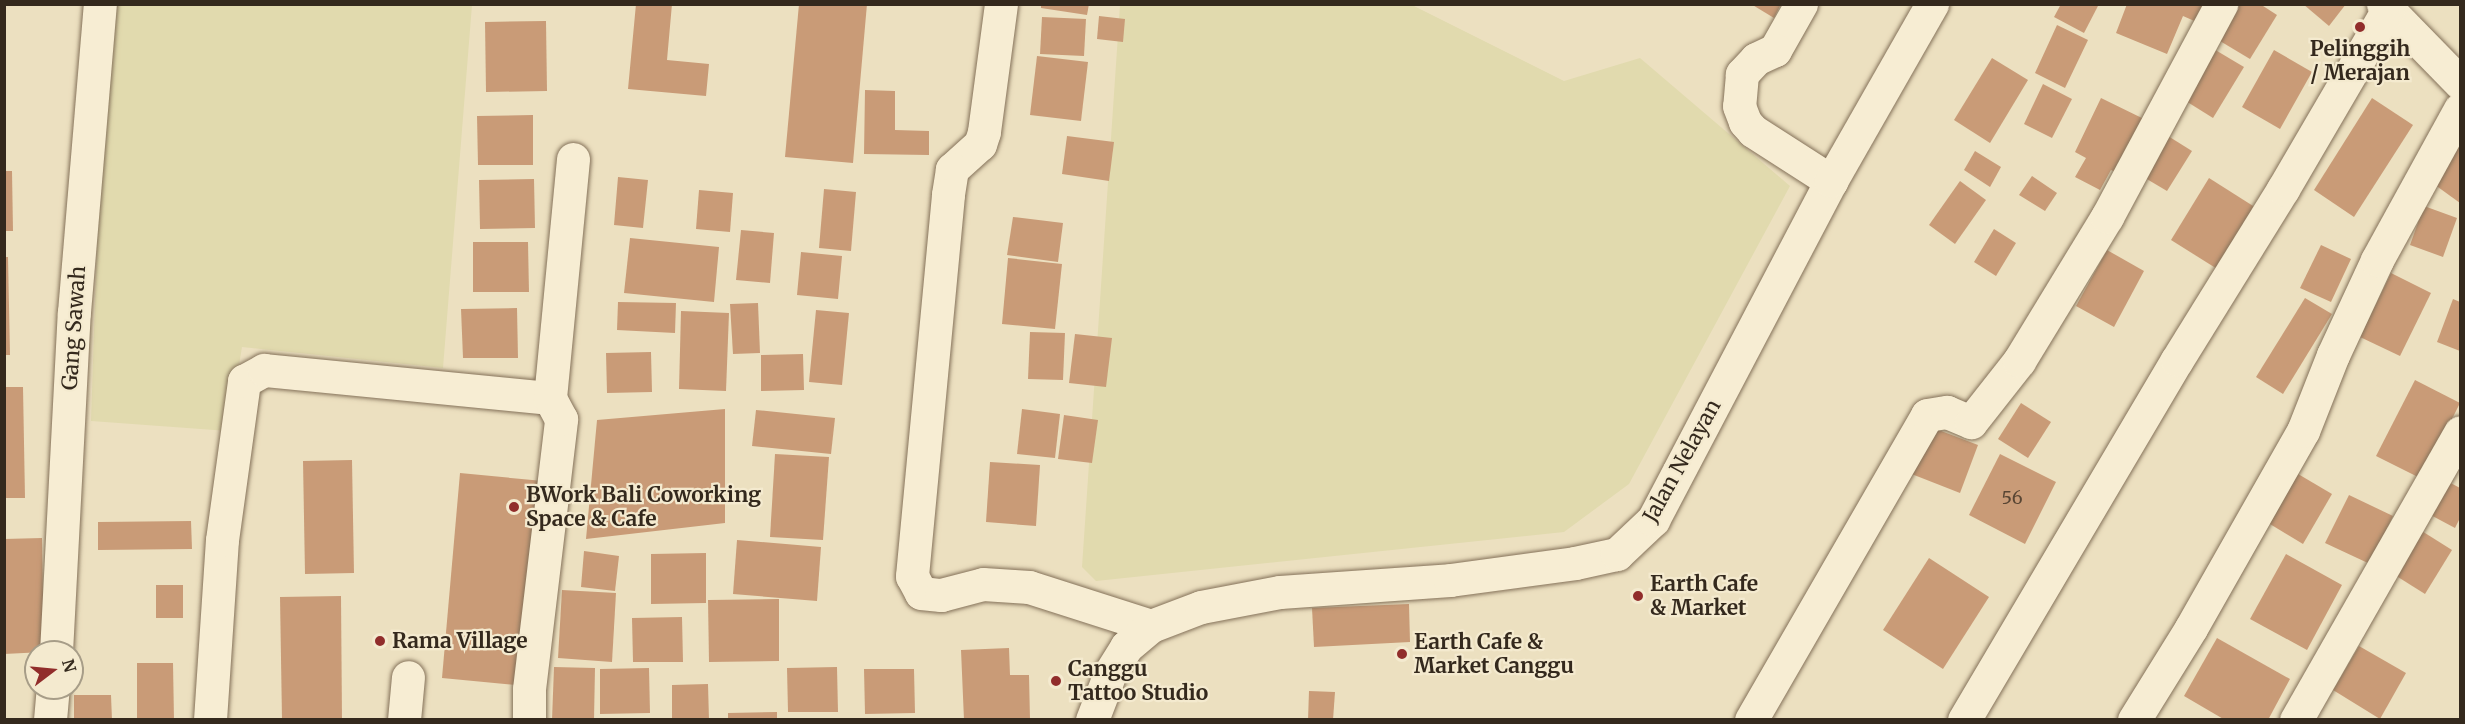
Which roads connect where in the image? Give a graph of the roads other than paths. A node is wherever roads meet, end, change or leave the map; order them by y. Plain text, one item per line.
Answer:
1 (100, 4) edge
2 (1001, 4) edge
3 (1801, 4) edge
4 (1932, 4) edge
5 (2221, 4) edge
6 (2385, 7) edge
7 (2460, 83) edge
8 (2460, 109) edge
9 (573, 159) dead end
10 (1831, 181) junction
11 (550, 398) junction
12 (2460, 432) edge
13 (1151, 626) junction
14 (57, 640) edge
15 (408, 677) dead end
16 (52, 700) edge
17 (50, 720) edge
18 (210, 720) edge
19 (404, 720) edge
20 (529, 720) edge
21 (1092, 720) edge
22 (1750, 720) edge
23 (1964, 720) edge
24 (2134, 720) edge
25 (2296, 720) edge

1 - 14 street, Gang Sawah
2 - 13 street
3 - 10 street
4 - 10 street, Jalan Nelayan
5 - 22 street
6 - 7 street
6 - 23 street
8 - 24 street
9 - 11 street
10 - 13 street, Jalan Nelayan
11 - 18 street
11 - 20 street
12 - 25 street
13 - 21 street, Jalan Nelayan
15 - 19 street
16 - 17 street

